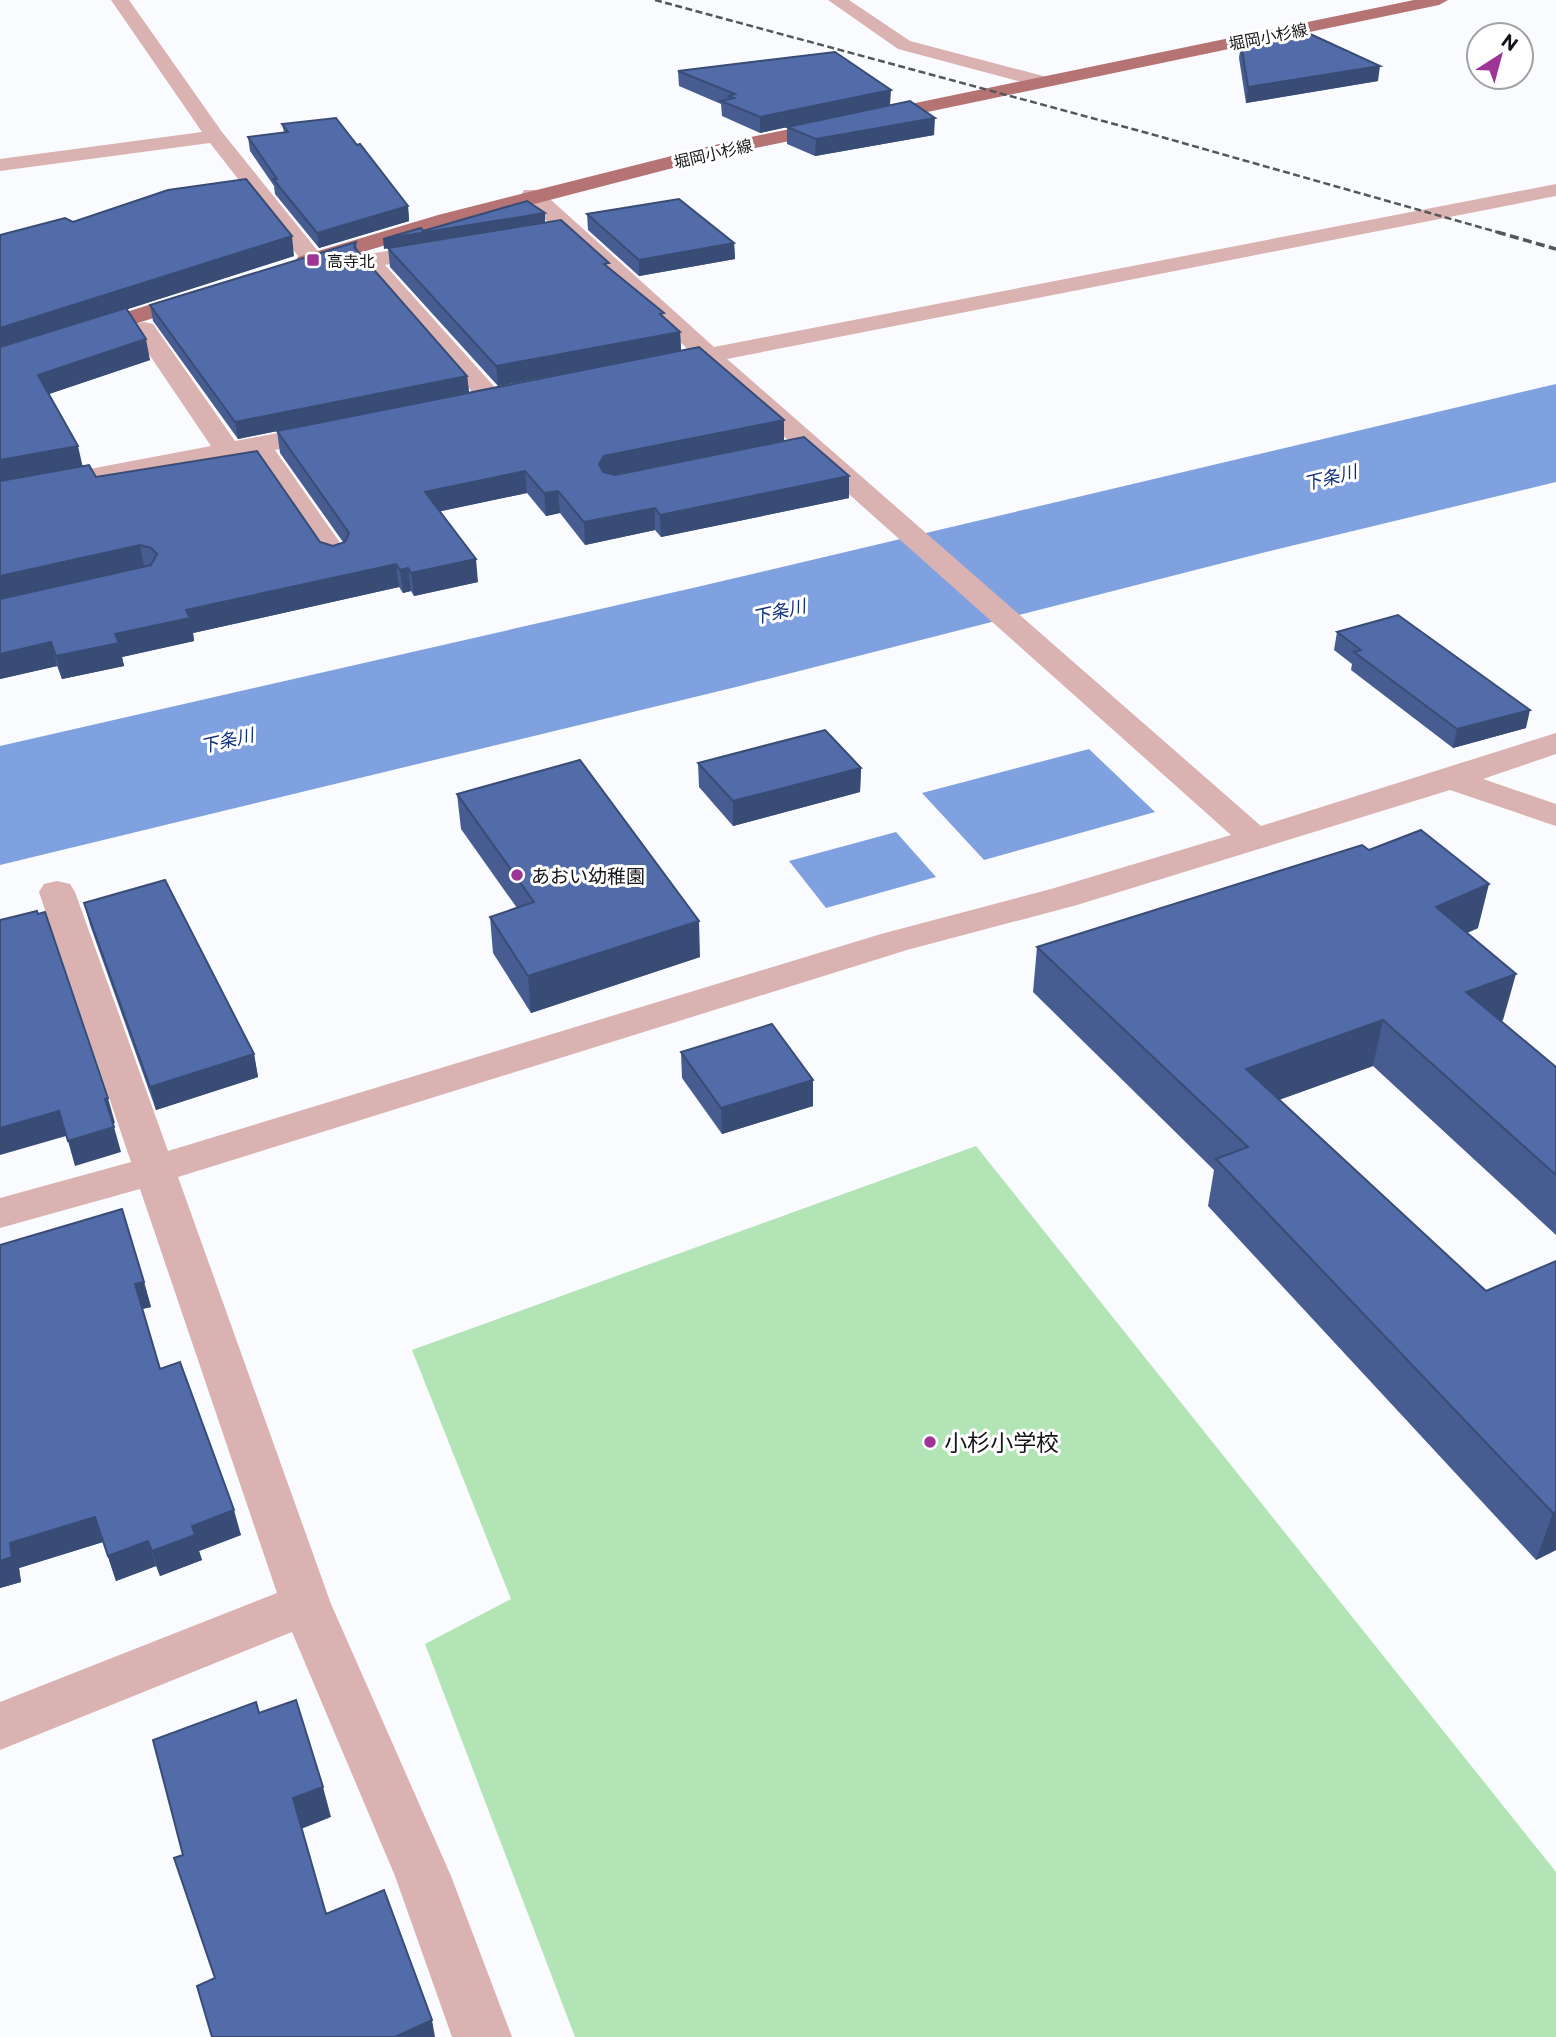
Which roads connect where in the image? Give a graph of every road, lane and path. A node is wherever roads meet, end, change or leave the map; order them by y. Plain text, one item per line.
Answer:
1 (120, 0) edge
2 (836, 0) edge
3 (1439, 0) edge
4 (1040, 81) junction
5 (215, 136) junction
6 (0, 165) edge
7 (1556, 190) edge
8 (532, 195) junction
9 (567, 228) junction
10 (541, 233) edge
11 (462, 246) edge
12 (313, 260) junction
13 (287, 268) edge
14 (222, 289) edge
15 (144, 329) dead end
16 (710, 355) junction
17 (0, 360) edge
18 (628, 371) edge
19 (519, 393) edge
20 (492, 398) junction
21 (464, 404) edge
22 (355, 426) edge
23 (260, 446) junction
24 (228, 451) junction
25 (0, 495) edge
26 (336, 557) edge
27 (1556, 743) edge
28 (1451, 779) junction
29 (1556, 816) edge
30 (1256, 839) junction
31 (57, 892) dead end
32 (154, 1170) junction
33 (0, 1213) edge
34 (306, 1604) junction
35 (0, 1726) edge
36 (482, 2037) edge

1 - 5 street
2 - 4 street
3 - 4 main road, 堀岡小杉線
4 - 8 main road, 堀岡小杉線
5 - 6 street
5 - 12 street
7 - 16 street
8 - 9 street
8 - 12 main road, 堀岡小杉線
9 - 10 street
9 - 16 street
11 - 20 street
12 - 13 main road, 堀岡小杉線
14 - 17 main road
15 - 24 street
16 - 18 street
16 - 30 street
19 - 20 street
20 - 21 street
22 - 23 street
23 - 24 street
23 - 26 street
24 - 25 street
27 - 28 street
28 - 29 street
28 - 30 street
30 - 32 street
31 - 32 street
32 - 33 street
32 - 34 street
34 - 35 street
34 - 36 street

